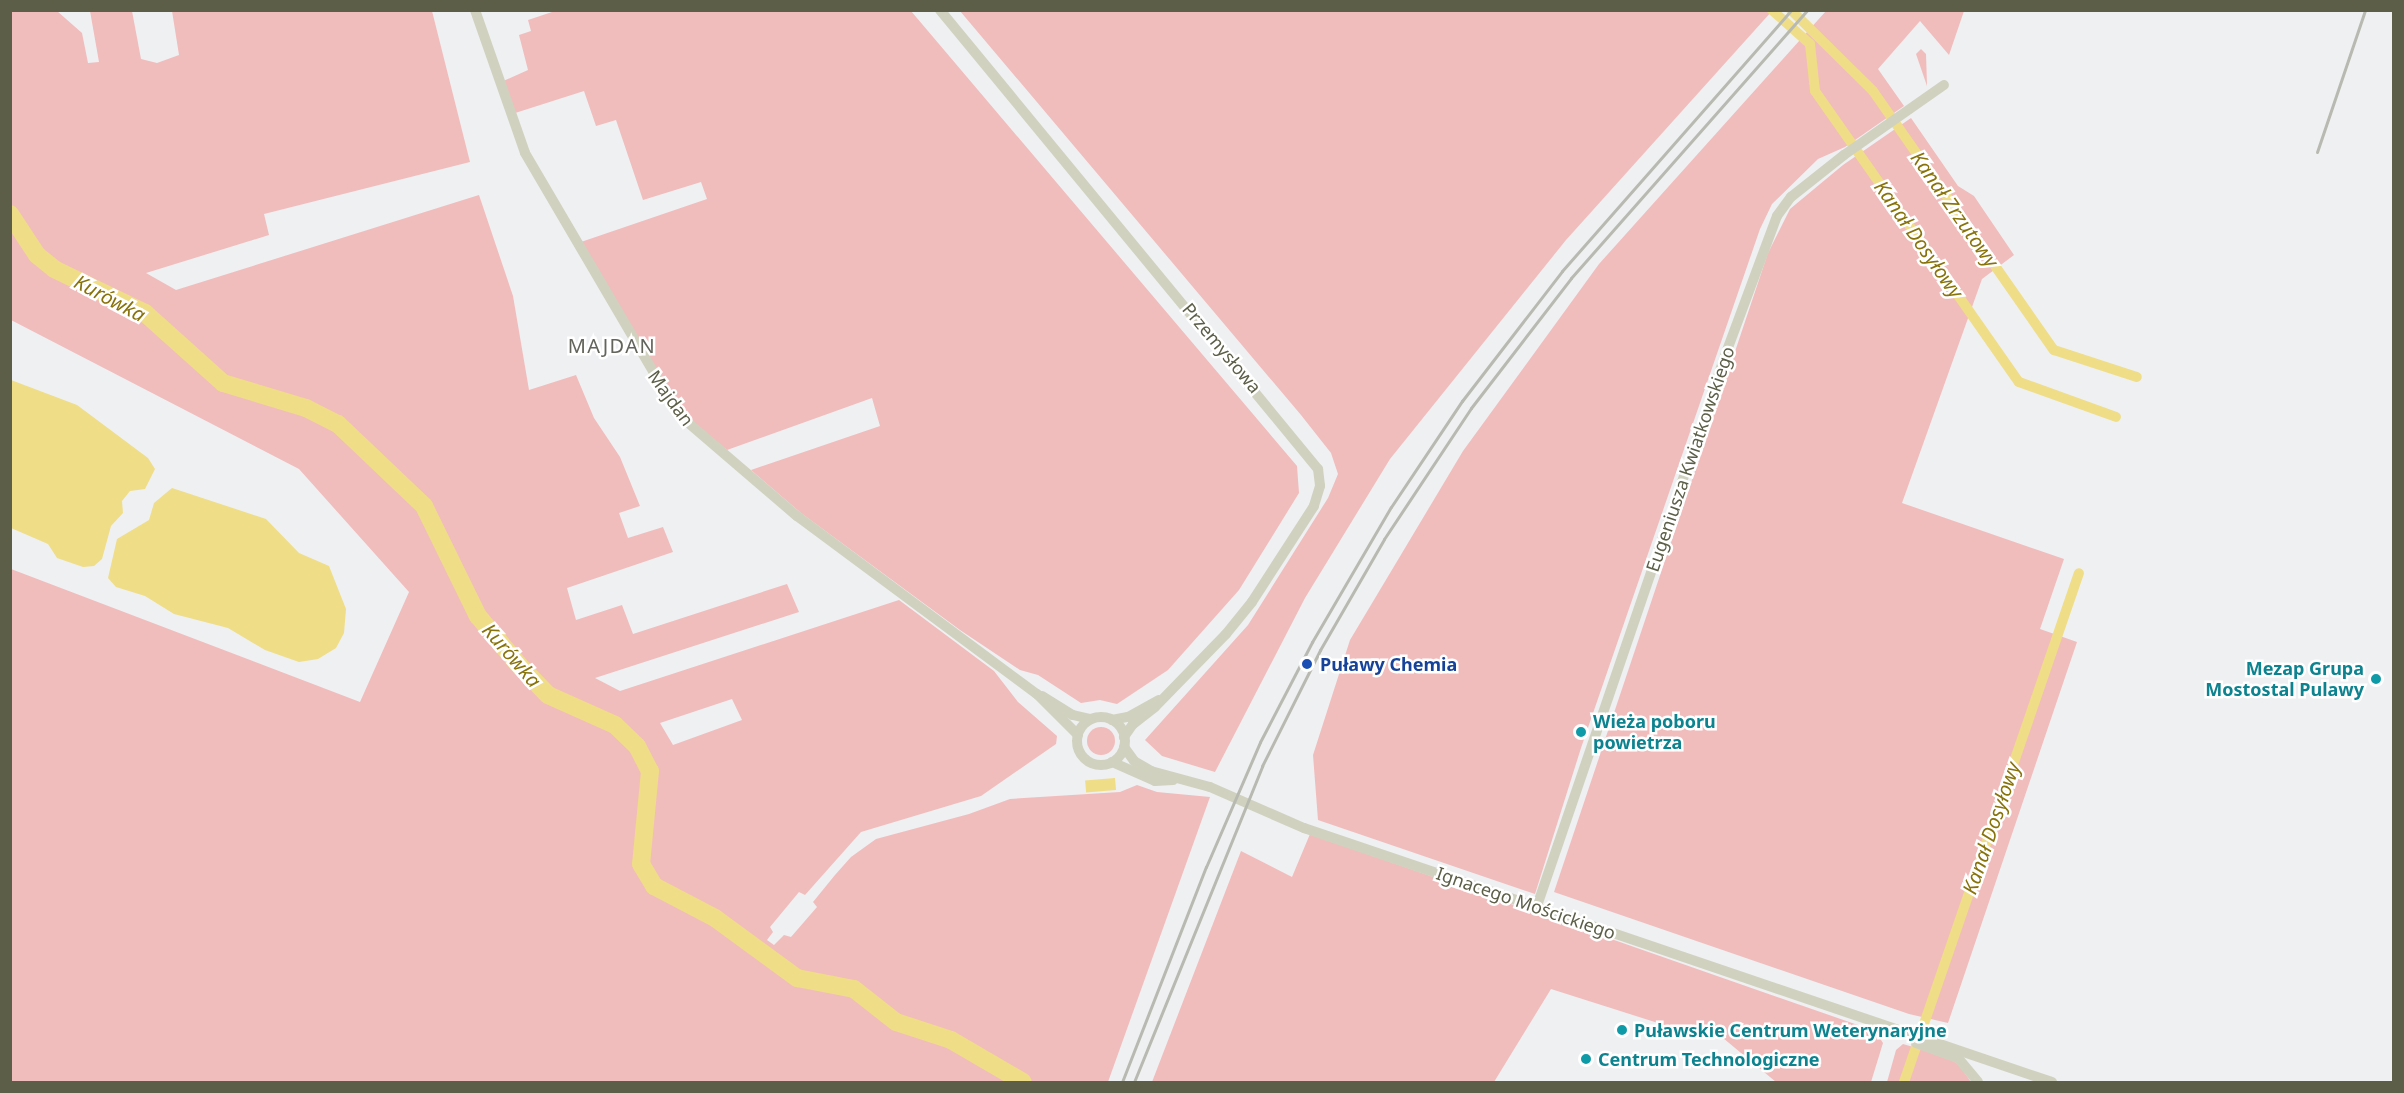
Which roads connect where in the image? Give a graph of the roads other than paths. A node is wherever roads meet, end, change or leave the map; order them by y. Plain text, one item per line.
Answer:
1 (475, 10) edge
2 (940, 10) edge
3 (1944, 85) dead end
4 (1037, 694) junction
5 (1162, 699) junction
6 (1091, 719) junction
7 (1112, 720) junction
8 (1078, 735) junction
9 (1124, 742) junction
10 (1112, 762) junction
11 (1174, 780) junction
12 (1538, 906) junction
13 (1933, 1044) junction
14 (1993, 1062) junction
15 (1977, 1081) edge
16 (2052, 1083) edge

1 - 4 street, Majdan
2 - 5 street, Przemysłowa
3 - 12 street, Eugeniusza Kwiatkowskiego
4 - 6 street, Majdan
4 - 8 street, Majdan
5 - 7 street, Przemysłowa
5 - 9 street, Przemysłowa
6 - 7 street
6 - 8 street
7 - 9 street
8 - 10 street
9 - 10 street
9 - 11 street, Ignacego Mościckiego
10 - 11 street, Ignacego Mościckiego
11 - 12 street, Ignacego Mościckiego
12 - 13 street, Ignacego Mościckiego
13 - 14 street, Ignacego Mościckiego
13 - 15 street, Ignacego Mościckiego
14 - 15 street
14 - 16 street, Ignacego Mościckiego

